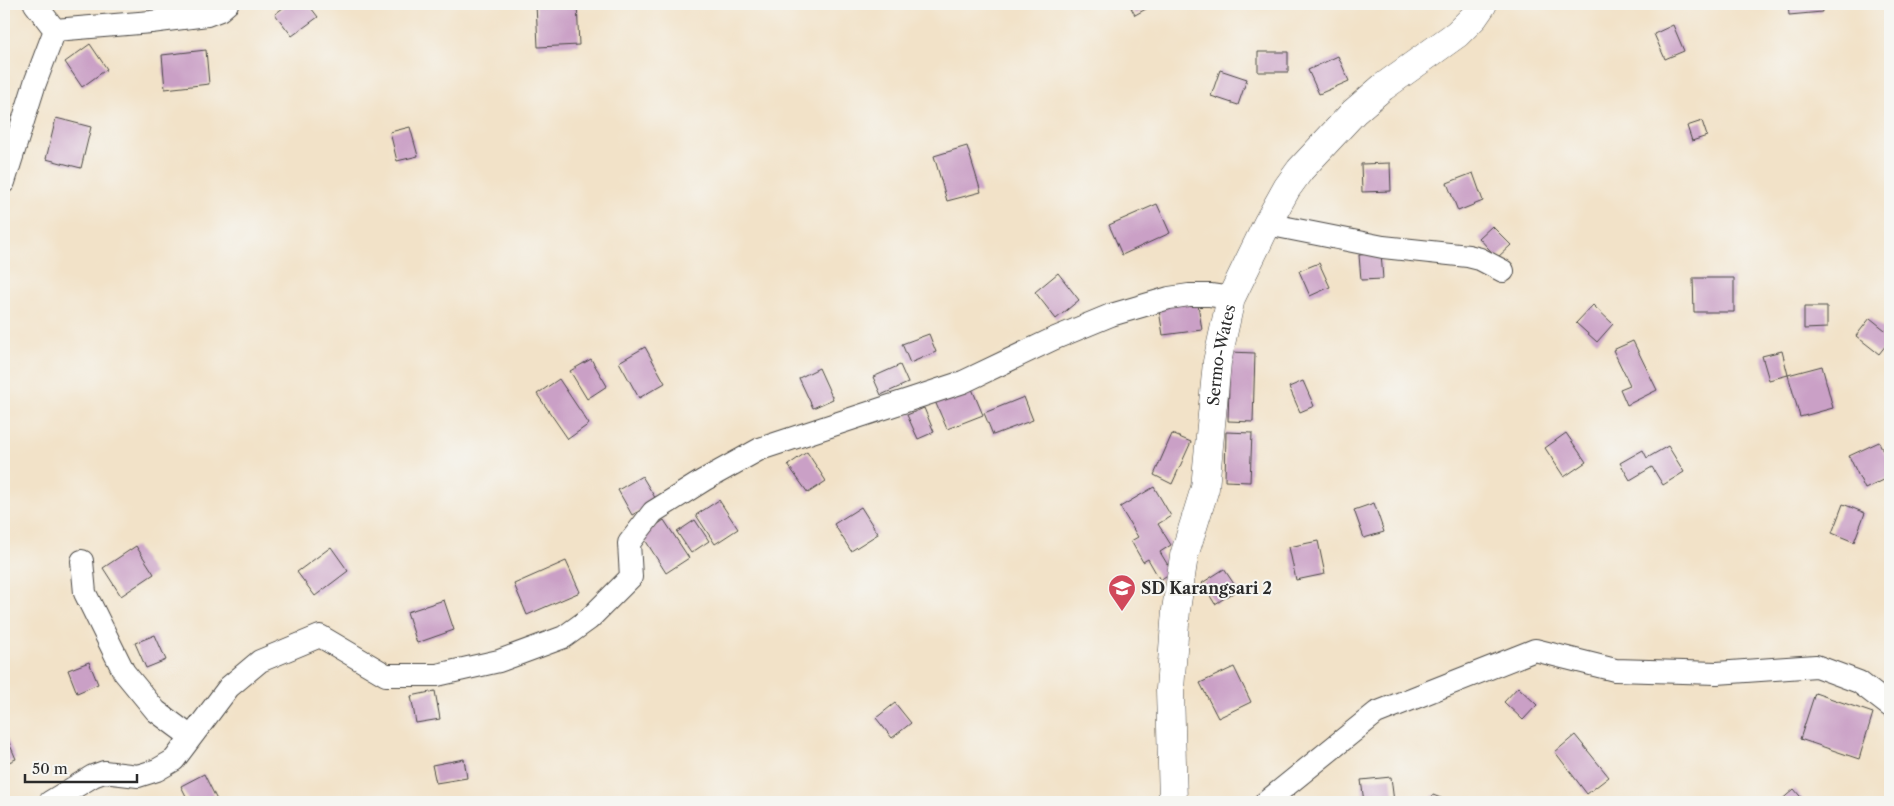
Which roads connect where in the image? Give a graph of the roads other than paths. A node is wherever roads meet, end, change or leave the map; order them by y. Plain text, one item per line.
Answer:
1 (35, 4) edge
2 (227, 4) edge
3 (1483, 4) edge
4 (55, 30) junction
5 (4, 182) edge
6 (1267, 224) junction
7 (1503, 271) dead end
8 (1231, 298) junction
9 (82, 561) dead end
10 (1890, 706) edge
11 (191, 737) junction
12 (50, 802) edge
13 (1173, 802) edge
14 (1266, 802) edge

1 - 4 street
2 - 4 street
3 - 6 main road, Sermo-Wates
4 - 5 street
6 - 7 street
6 - 8 main road, Sermo-Wates
8 - 11 street
8 - 13 main road, Sermo-Wates
9 - 11 street
10 - 14 street
11 - 12 street

